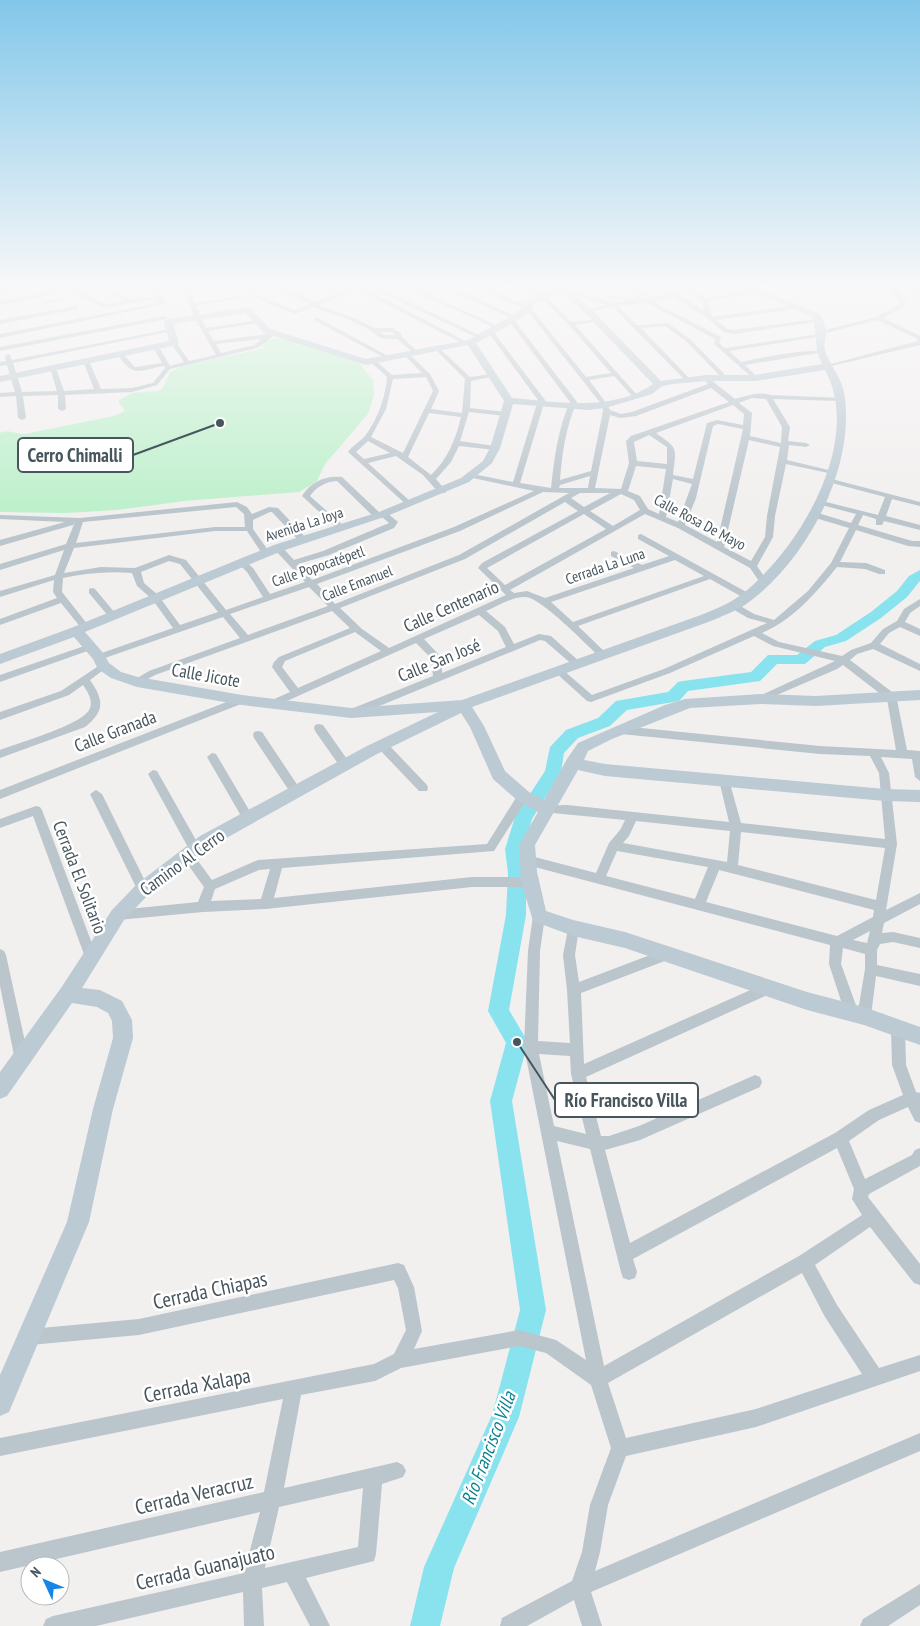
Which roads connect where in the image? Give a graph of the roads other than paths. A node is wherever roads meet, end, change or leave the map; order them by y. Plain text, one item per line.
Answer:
1 (10, 361) joint
2 (86, 361) joint
3 (125, 361) edge
4 (164, 361) edge
5 (191, 361) edge
6 (362, 361) edge
7 (373, 361) joint
8 (417, 361) edge
9 (449, 361) edge
10 (483, 361) edge
11 (515, 361) edge
12 (544, 361) edge
13 (570, 361) edge
14 (604, 361) edge
15 (637, 361) edge
16 (669, 361) edge
17 (708, 361) edge
18 (736, 361) edge
19 (759, 361) edge
20 (826, 361) edge
21 (851, 361) edge
22 (187, 362) joint
23 (0, 364) edge
24 (740, 364) junction
25 (167, 366) junction
26 (829, 366) junction
27 (53, 368) junction
28 (616, 374) junction
29 (15, 376) junction
30 (428, 376) junction
31 (492, 376) junction
32 (390, 377) junction
33 (584, 378) junction
34 (756, 378) junction
35 (0, 379) edge
36 (468, 379) junction
37 (687, 379) junction
38 (726, 379) junction
39 (709, 382) junction
40 (659, 384) junction
41 (99, 392) junction
42 (648, 392) junction
43 (19, 393) junction
44 (61, 393) junction
45 (0, 395) edge
46 (767, 395) junction
47 (635, 396) junction
48 (840, 399) junction
49 (509, 401) junction
50 (731, 402) junction
51 (661, 404) junction
52 (541, 405) junction
53 (571, 407) junction
54 (606, 408) junction
55 (62, 409) dead end
56 (427, 411) junction
57 (466, 413) junction
58 (506, 414) junction
59 (22, 418) dead end
60 (747, 428) junction
61 (650, 432) junction
62 (746, 437) junction
63 (367, 438) junction
64 (455, 443) junction
65 (806, 445) dead end
66 (784, 446) junction
67 (495, 448) junction
68 (402, 454) junction
69 (365, 461) junction
70 (783, 461) junction
71 (633, 463) junction
72 (670, 471) junction
73 (594, 472) junction
74 (472, 476) junction
75 (832, 476) junction
76 (432, 478) junction
77 (694, 482) junction
78 (516, 484) junction
79 (556, 487) junction
80 (542, 490) junction
81 (591, 490) junction
82 (442, 491) junction
83 (578, 491) junction
84 (622, 491) junction
85 (889, 496) junction
86 (566, 498) junction
87 (821, 502) junction
88 (408, 504) junction
89 (920, 504) edge
90 (585, 511) junction
91 (645, 511) junction
92 (860, 513) junction
93 (380, 515) junction
94 (815, 516) junction
95 (0, 517) edge
96 (880, 517) junction
97 (250, 518) junction
98 (662, 518) junction
99 (80, 520) junction
100 (681, 526) junction
101 (342, 528) junction
102 (854, 528) junction
103 (920, 528) edge
104 (249, 529) junction
105 (612, 529) junction
106 (875, 534) junction
107 (641, 537) dead end
108 (303, 540) junction
109 (0, 543) edge
110 (920, 544) edge
111 (70, 546) junction
112 (720, 547) junction
113 (278, 548) junction
114 (266, 553) junction
115 (614, 554) dead end
116 (675, 556) junction
117 (242, 563) junction
118 (293, 563) junction
119 (835, 564) junction
120 (753, 566) junction
121 (0, 567) edge
122 (641, 568) junction
123 (136, 572) junction
124 (882, 572) dead end
125 (59, 575) junction
126 (711, 576) junction
127 (196, 581) junction
128 (312, 582) junction
129 (764, 582) junction
130 (505, 589) junction
131 (92, 591) dead end
132 (0, 594) edge
133 (512, 596) junction
134 (748, 596) junction
135 (155, 597) junction
136 (268, 598) junction
137 (62, 600) junction
138 (544, 601) junction
139 (920, 602) edge
140 (734, 606) junction
141 (335, 607) junction
142 (480, 611) junction
143 (226, 613) junction
144 (112, 615) junction
145 (0, 622) edge
146 (900, 623) junction
147 (776, 624) junction
148 (570, 626) junction
149 (80, 629) junction
150 (178, 629) junction
151 (356, 629) junction
152 (755, 632) junction
153 (920, 633) edge
154 (245, 638) junction
155 (418, 638) junction
156 (874, 645) junction
157 (512, 648) junction
158 (389, 652) junction
159 (603, 655) junction
160 (98, 657) junction
161 (0, 659) edge
162 (843, 660) junction
163 (578, 665) junction
164 (920, 668) edge
165 (560, 672) junction
166 (438, 678) junction
167 (0, 679) edge
168 (85, 681) junction
169 (137, 682) junction
170 (296, 693) junction
171 (917, 696) edge
172 (892, 697) junction
173 (761, 699) junction
174 (242, 700) junction
175 (274, 703) junction
176 (463, 705) junction
177 (351, 713) junction
178 (0, 716) edge
179 (319, 728) dead end
180 (621, 730) junction
181 (258, 735) dead end
182 (382, 745) junction
183 (874, 753) junction
184 (0, 754) edge
185 (902, 754) junction
186 (918, 755) edge
187 (212, 757) dead end
188 (572, 763) junction
189 (344, 765) junction
190 (153, 774) dead end
191 (920, 778) edge
192 (724, 780) junction
193 (423, 788) dead end
194 (296, 792) junction
195 (96, 794) dead end
196 (0, 795) edge
197 (885, 795) junction
198 (523, 796) junction
199 (920, 796) edge
200 (546, 809) junction
201 (632, 816) junction
202 (248, 818) junction
203 (0, 824) edge
204 (736, 827) junction
205 (891, 844) junction
206 (613, 846) junction
207 (191, 852) junction
208 (527, 860) junction
209 (278, 863) junction
210 (715, 865) junction
211 (732, 867) junction
212 (600, 879) junction
213 (530, 882) junction
214 (210, 886) junction
215 (143, 889) junction
216 (920, 898) edge
217 (266, 904) junction
218 (699, 905) junction
219 (880, 906) junction
220 (204, 907) junction
221 (118, 915) junction
222 (539, 916) junction
223 (877, 921) junction
224 (573, 928) junction
225 (836, 942) junction
226 (920, 943) edge
227 (873, 945) junction
228 (666, 955) junction
229 (0, 956) edge
230 (91, 957) junction
231 (871, 969) junction
232 (920, 980) edge
233 (769, 988) junction
234 (574, 990) junction
235 (68, 994) junction
236 (858, 1014) junction
237 (898, 1028) junction
238 (920, 1036) edge
239 (531, 1046) junction
240 (577, 1050) junction
241 (22, 1060) junction
242 (578, 1074) junction
243 (755, 1082) dead end
244 (0, 1089) edge
245 (916, 1099) edge
246 (920, 1116) edge
247 (549, 1132) junction
248 (840, 1138) junction
249 (596, 1143) junction
250 (919, 1159) edge
251 (862, 1189) junction
252 (872, 1217) junction
253 (626, 1254) junction
254 (805, 1262) junction
255 (629, 1272) dead end
256 (920, 1278) edge
257 (30, 1337) junction
258 (400, 1360) junction
259 (920, 1363) edge
260 (875, 1378) junction
261 (598, 1379) junction
262 (294, 1388) junction
263 (0, 1402) edge
264 (920, 1442) edge
265 (0, 1447) edge
266 (620, 1448) junction
267 (397, 1471) dead end
268 (373, 1476) junction
269 (272, 1500) junction
270 (0, 1562) edge
271 (292, 1571) junction
272 (252, 1580) junction
273 (580, 1587) junction
274 (920, 1594) edge
275 (509, 1625) dead end
276 (53, 1626) edge
277 (254, 1626) edge
278 (320, 1626) edge
279 (592, 1626) edge
280 (870, 1626) edge

1 - 23 street
1 - 29 street
2 - 27 main road
2 - 41 street
3 - 25 street
4 - 25 street
5 - 22 street
6 - 7 main road
7 - 32 street
8 - 30 street
9 - 36 street
10 - 31 main road
11 - 52 street
12 - 53 street
13 - 33 street
14 - 28 street
15 - 40 main road
16 - 37 street
17 - 38 street
18 - 24 street
19 - 24 street
20 - 26 main road
21 - 26 street
22 - 25 street
24 - 34 street
25 - 41 street
26 - 34 main road
26 - 48 main road
27 - 29 main road
27 - 44 street
28 - 33 street
28 - 47 street
29 - 35 main road
29 - 43 street
30 - 32 street
30 - 56 street
31 - 36 street
31 - 49 main road
32 - 63 street
33 - 54 street
34 - 38 main road
36 - 57 street
37 - 39 main road
37 - 40 main road
38 - 39 main road
39 - 50 street
39 - 51 street
40 - 42 main road
41 - 44 street
42 - 47 main road
42 - 51 street
43 - 44 street
43 - 45 street
43 - 59 street
44 - 55 street
46 - 48 street
46 - 50 street
46 - 66 street
47 - 54 main road
48 - 75 main road
49 - 52 main road
49 - 58 main road, Avenida La Joya
50 - 60 street
50 - 61 street
51 - 54 street
52 - 53 main road
52 - 78 street
53 - 54 main road
53 - 79 street
54 - 73 street
56 - 57 street
56 - 68 street
57 - 58 street
57 - 64 street
58 - 67 main road, Avenida La Joya
60 - 62 street
60 - 77 street
61 - 71 street
61 - 72 street
62 - 66 street
62 - 112 street
63 - 68 street
63 - 69 street
64 - 67 street
64 - 76 street
65 - 66 street
66 - 70 street
67 - 74 main road, Avenida La Joya
68 - 69 street
68 - 76 street
69 - 88 street
70 - 75 street
70 - 120 street
71 - 72 street
71 - 84 street
72 - 77 street
72 - 98 street
73 - 79 street
73 - 81 street
74 - 78 street
74 - 82 main road, Avenida La Joya
75 - 85 street
75 - 87 main road
76 - 82 street
77 - 100 street
78 - 80 street
79 - 80 street
79 - 83 street
80 - 128 street, Calle Popocatépetl
81 - 83 street
81 - 84 street
82 - 88 main road, Avenida La Joya
83 - 86 street, Calle Emanuel
84 - 90 street, Calle Centenario
84 - 91 street, Calle Rosa De Mayo
85 - 89 street
85 - 96 street
86 - 90 street
86 - 141 street, Calle Emanuel
87 - 92 street
87 - 94 main road
88 - 93 main road, Avenida La Joya
90 - 105 street
90 - 130 street, Calle Centenario
91 - 98 street, Calle Rosa De Mayo
91 - 105 street
92 - 96 street
92 - 102 street
93 - 101 main road, Avenida La Joya
93 - 101 street
93 - 118 street
94 - 102 street
94 - 129 main road
95 - 99 street
96 - 103 street
96 - 106 street
97 - 99 street
97 - 104 street
97 - 108 street
98 - 100 street, Calle Rosa De Mayo
99 - 109 street
99 - 111 street
100 - 112 street, Calle Rosa De Mayo
101 - 108 main road, Avenida La Joya
102 - 106 street
102 - 119 street
104 - 111 street
104 - 114 street
105 - 130 street
106 - 110 street
107 - 116 street
108 - 113 main road, Avenida La Joya
111 - 121 street
111 - 125 street
112 - 120 street, Calle Rosa De Mayo
113 - 114 main road, Avenida La Joya
113 - 118 street
114 - 117 main road, Avenida La Joya
115 - 122 street
116 - 122 street, Cerrada La Luna
116 - 126 street
117 - 127 main road, Avenida La Joya
117 - 136 street
118 - 128 street
119 - 124 street
119 - 147 street
120 - 129 street, Calle Rosa De Mayo
122 - 138 street, Cerrada La Luna
123 - 125 street
123 - 127 street
123 - 135 street
125 - 132 street
125 - 137 street
126 - 134 street
126 - 148 street
127 - 135 main road, Avenida La Joya
127 - 143 street
128 - 136 street, Calle Popocatépetl
128 - 141 street
129 - 134 main road
130 - 133 street, Calle Centenario
131 - 144 street
133 - 138 street
133 - 142 street, Calle Centenario
134 - 140 main road
135 - 144 main road, Avenida La Joya
135 - 150 street
136 - 143 street, Calle Popocatépetl
137 - 145 street
137 - 149 street
138 - 148 street
139 - 146 street
140 - 147 street
140 - 159 main road
141 - 151 street
141 - 154 street, Calle Emanuel
142 - 155 street, Calle Centenario
142 - 157 street
143 - 150 street, Calle Popocatépetl
143 - 154 street
144 - 149 main road, Avenida La Joya
146 - 153 street
146 - 156 street
147 - 152 street
148 - 159 street
149 - 160 main road, Calle Jicote
149 - 161 main road, Avenida La Joya
150 - 160 street, Calle Popocatépetl
151 - 158 street
151 - 170 street
152 - 162 street
152 - 165 street
154 - 169 street, Calle Emanuel
155 - 158 street, Calle Centenario
155 - 166 street
156 - 162 street
156 - 164 street
157 - 163 street, Calle San José
157 - 166 street, Calle San José
158 - 170 street, Calle Centenario
159 - 163 main road
160 - 167 street, Calle Popocatépetl
160 - 168 street
160 - 169 main road, Calle Jicote
162 - 172 street
162 - 173 street
163 - 165 main road
165 - 176 main road
166 - 177 street, Calle San José
168 - 178 street
168 - 184 street
169 - 174 main road, Calle Jicote
170 - 175 street, Calle Centenario
171 - 172 main road
172 - 173 main road
172 - 185 street
173 - 180 main road
174 - 175 main road, Calle Jicote
174 - 196 street, Calle Granada
175 - 177 main road, Calle Jicote
176 - 177 main road, Calle Jicote
176 - 182 main road, Camino Al Cerro
176 - 198 main road
179 - 189 street
180 - 183 street
180 - 188 main road
181 - 194 street
182 - 189 main road, Camino Al Cerro
182 - 193 street
183 - 185 street
183 - 197 street
185 - 186 street
186 - 191 street
187 - 202 street
188 - 192 main road
188 - 200 main road
189 - 194 main road, Camino Al Cerro
190 - 207 street
192 - 197 main road
192 - 204 street
194 - 202 main road, Camino Al Cerro
195 - 215 street
197 - 199 main road
197 - 205 street
198 - 200 main road
198 - 209 street
200 - 201 street
200 - 208 main road
201 - 204 street
201 - 206 street
202 - 207 main road, Camino Al Cerro
203 - 230 street, Cerrada El Solitario
204 - 205 street
204 - 211 street
205 - 219 street
206 - 210 street
206 - 212 street
207 - 214 street
207 - 215 main road, Camino Al Cerro
208 - 212 street
208 - 213 main road
209 - 214 street
209 - 217 street
210 - 211 street
210 - 218 street
211 - 219 street
212 - 218 street
213 - 217 street
213 - 222 main road
214 - 220 street
215 - 221 main road, Camino Al Cerro
216 - 223 street
217 - 220 street
218 - 225 street
219 - 223 street
220 - 221 street
221 - 230 main road, Camino Al Cerro
222 - 224 main road
222 - 239 street
223 - 225 street
223 - 227 street
224 - 228 main road
224 - 234 street
225 - 227 street
225 - 236 street
226 - 227 street
227 - 231 street
228 - 233 main road
228 - 234 street
229 - 241 street
230 - 235 main road, Camino Al Cerro
231 - 232 street
231 - 236 street
233 - 236 main road
233 - 242 street
234 - 240 street
235 - 241 main road, Camino Al Cerro
235 - 257 main road
236 - 237 main road
237 - 238 main road
237 - 245 street
239 - 240 street
239 - 247 street
240 - 242 street
241 - 244 main road, Camino Al Cerro
242 - 249 street
243 - 249 street
245 - 246 street
245 - 248 street
247 - 249 street
247 - 261 street
248 - 251 street
248 - 253 street
249 - 253 street
250 - 251 street
251 - 252 street
252 - 254 street
252 - 256 street
253 - 255 street
254 - 260 street
254 - 261 street
257 - 258 street, Cerrada Chiapas
257 - 263 main road
258 - 261 street, Cerrada Xalapa
258 - 262 street, Cerrada Xalapa
259 - 260 street
260 - 266 street
261 - 266 street
262 - 265 street, Cerrada Xalapa
262 - 269 street
264 - 273 street
266 - 273 street
267 - 268 street, Cerrada Veracruz
268 - 269 street, Cerrada Veracruz
268 - 271 street, Cerrada Guanajuato
269 - 270 street, Cerrada Veracruz
269 - 272 street
271 - 272 street, Cerrada Guanajuato
271 - 278 street
272 - 276 street, Cerrada Guanajuato
272 - 277 street
273 - 275 street
273 - 279 street
274 - 280 street

